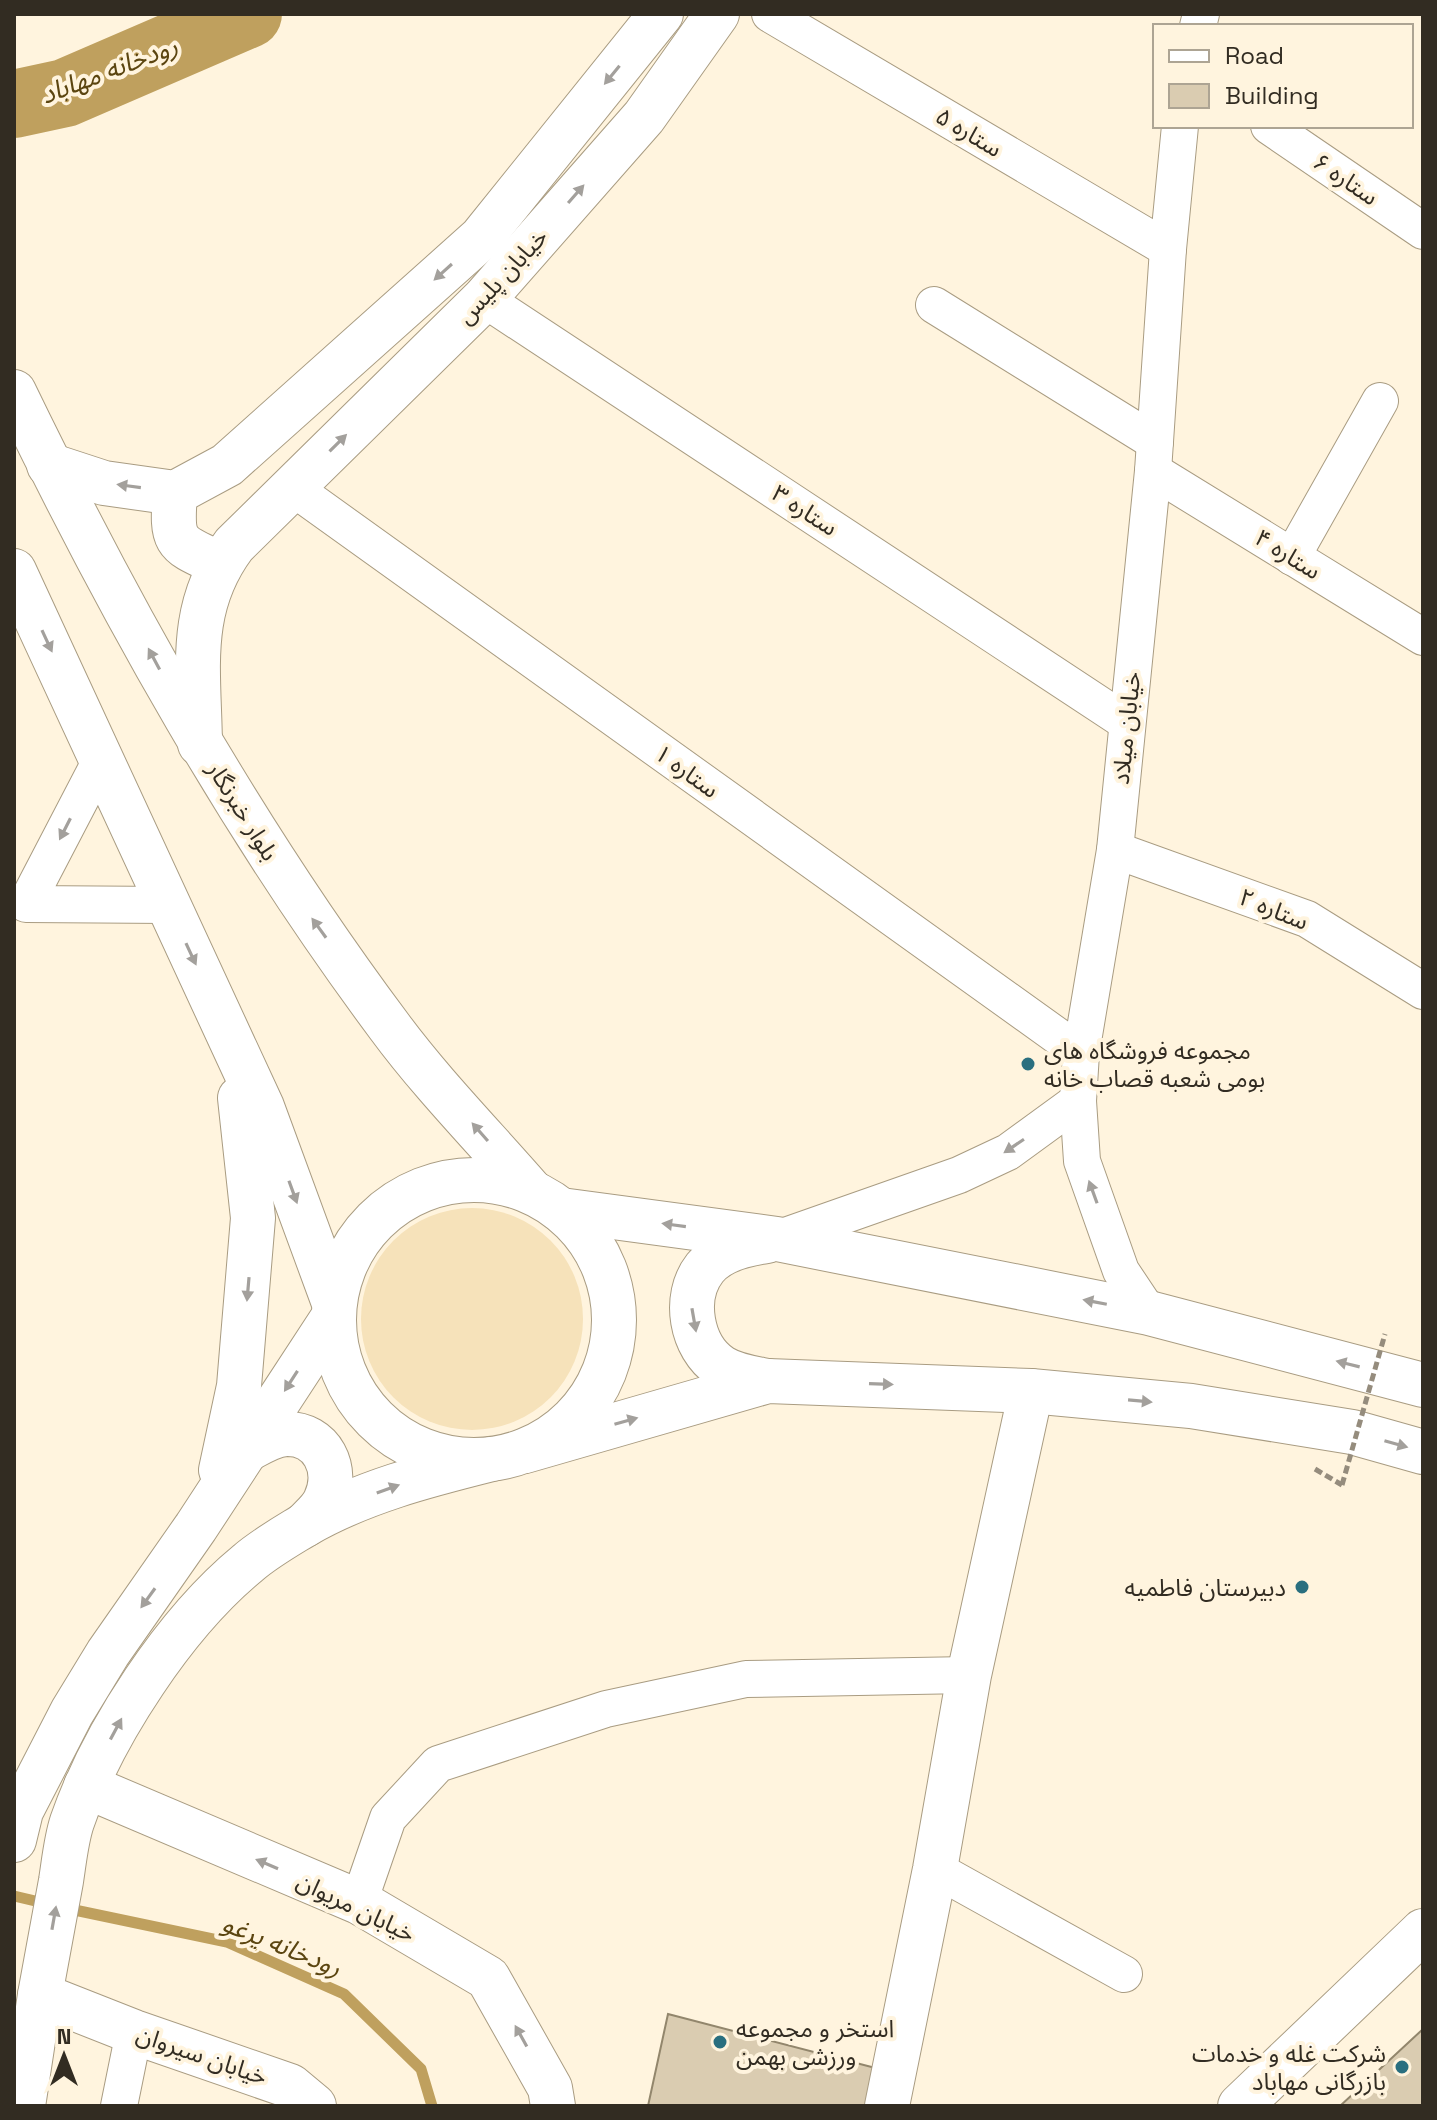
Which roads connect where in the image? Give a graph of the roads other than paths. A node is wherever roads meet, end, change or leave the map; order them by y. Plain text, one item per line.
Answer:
1 (661, 14) edge
2 (717, 14) edge
3 (770, 14) edge
4 (1180, 128) edge
5 (1272, 128) edge
6 (1423, 231) edge
7 (1168, 249) junction
8 (484, 299) junction
9 (934, 305) dead end
10 (14, 392) edge
11 (1380, 401) dead end
12 (1154, 456) junction
13 (49, 465) junction
14 (175, 493) junction
15 (278, 502) junction
16 (1292, 557) junction
17 (220, 564) junction
18 (14, 571) edge
19 (1423, 637) edge
20 (1126, 722) junction
21 (200, 744) junction
22 (101, 760) junction
23 (1115, 850) junction
24 (169, 905) junction
25 (20, 918) edge
26 (1423, 991) edge
27 (233, 1044) junction
28 (1081, 1053) junction
29 (1078, 1101) junction
30 (546, 1201) junction
31 (777, 1239) junction
32 (334, 1309) junction
33 (1149, 1313) junction
34 (768, 1381) junction
35 (1423, 1385) edge
36 (1031, 1391) junction
37 (245, 1451) junction
38 (1423, 1452) edge
39 (508, 1455) junction
40 (215, 1496) junction
41 (305, 1525) junction
42 (969, 1675) junction
43 (79, 1806) junction
44 (20, 1807) edge
45 (935, 1869) junction
46 (359, 1902) junction
47 (1423, 1931) edge
48 (1124, 1974) dead end
49 (40, 1995) junction
50 (134, 2032) junction
51 (23, 2106) edge
52 (119, 2106) edge
53 (314, 2106) edge
54 (553, 2106) edge
55 (887, 2106) edge
56 (1240, 2106) edge

1 -> 14 main road, خیابان پلیس
8 -> 2 main road, خیابان پلیس
3 - 7 street, ستاره ۵
4 - 7 street, خیابان میلاد
5 - 6 street, ستاره ۶
7 - 12 street, خیابان میلاد
15 -> 8 main road, خیابان پلیس
8 - 20 street, ستاره ۳
9 - 12 street, ستاره ۴
10 - 13 main road, بلوار خبرنگار
11 - 16 street
12 - 16 street, ستاره ۴
12 - 20 street, خیابان میلاد
14 -> 13 main road
21 -> 13 main road, بلوار خبرنگار
14 - 17 main road
15 - 17 main road, خیابان پلیس
15 - 28 street, ستاره ۱
16 - 19 street, ستاره ۴
17 - 21 main road, خیابان پلیس
18 -> 22 main road
20 - 23 street, خیابان میلاد
30 -> 21 main road, بلوار خبرنگار
22 - 24 main road
22 -> 25 street
23 - 26 street, ستاره ۲
23 - 28 street, خیابان میلاد
24 - 25 street
24 -> 27 main road
27 -> 32 main road
27 -> 40 main road
28 - 29 street, خیابان میلاد
29 -> 31 street
33 -> 29 street, خیابان میلاد
31 -> 30 main road
30 - 32 main road
30 - 39 main road
33 -> 31 main road
31 -> 34 main road
32 -> 37 main road
32 - 39 main road
35 -> 33 main road
34 -> 36 main road
39 -> 34 main road
36 -> 38 main road
36 - 42 main road
37 - 40 main road
37 - 41 main road
41 -> 39 main road
40 -> 44 main road
43 -> 41 main road
42 - 45 main road
42 - 46 street
46 -> 43 main road, خیابان مریوان
49 -> 43 main road
45 - 48 street
45 - 55 main road
54 -> 46 main road, خیابان مریوان
47 - 56 main road
49 - 50 main road, خیابان سیروان
49 - 51 main road
50 - 52 street
50 - 53 main road, خیابان سیروان

